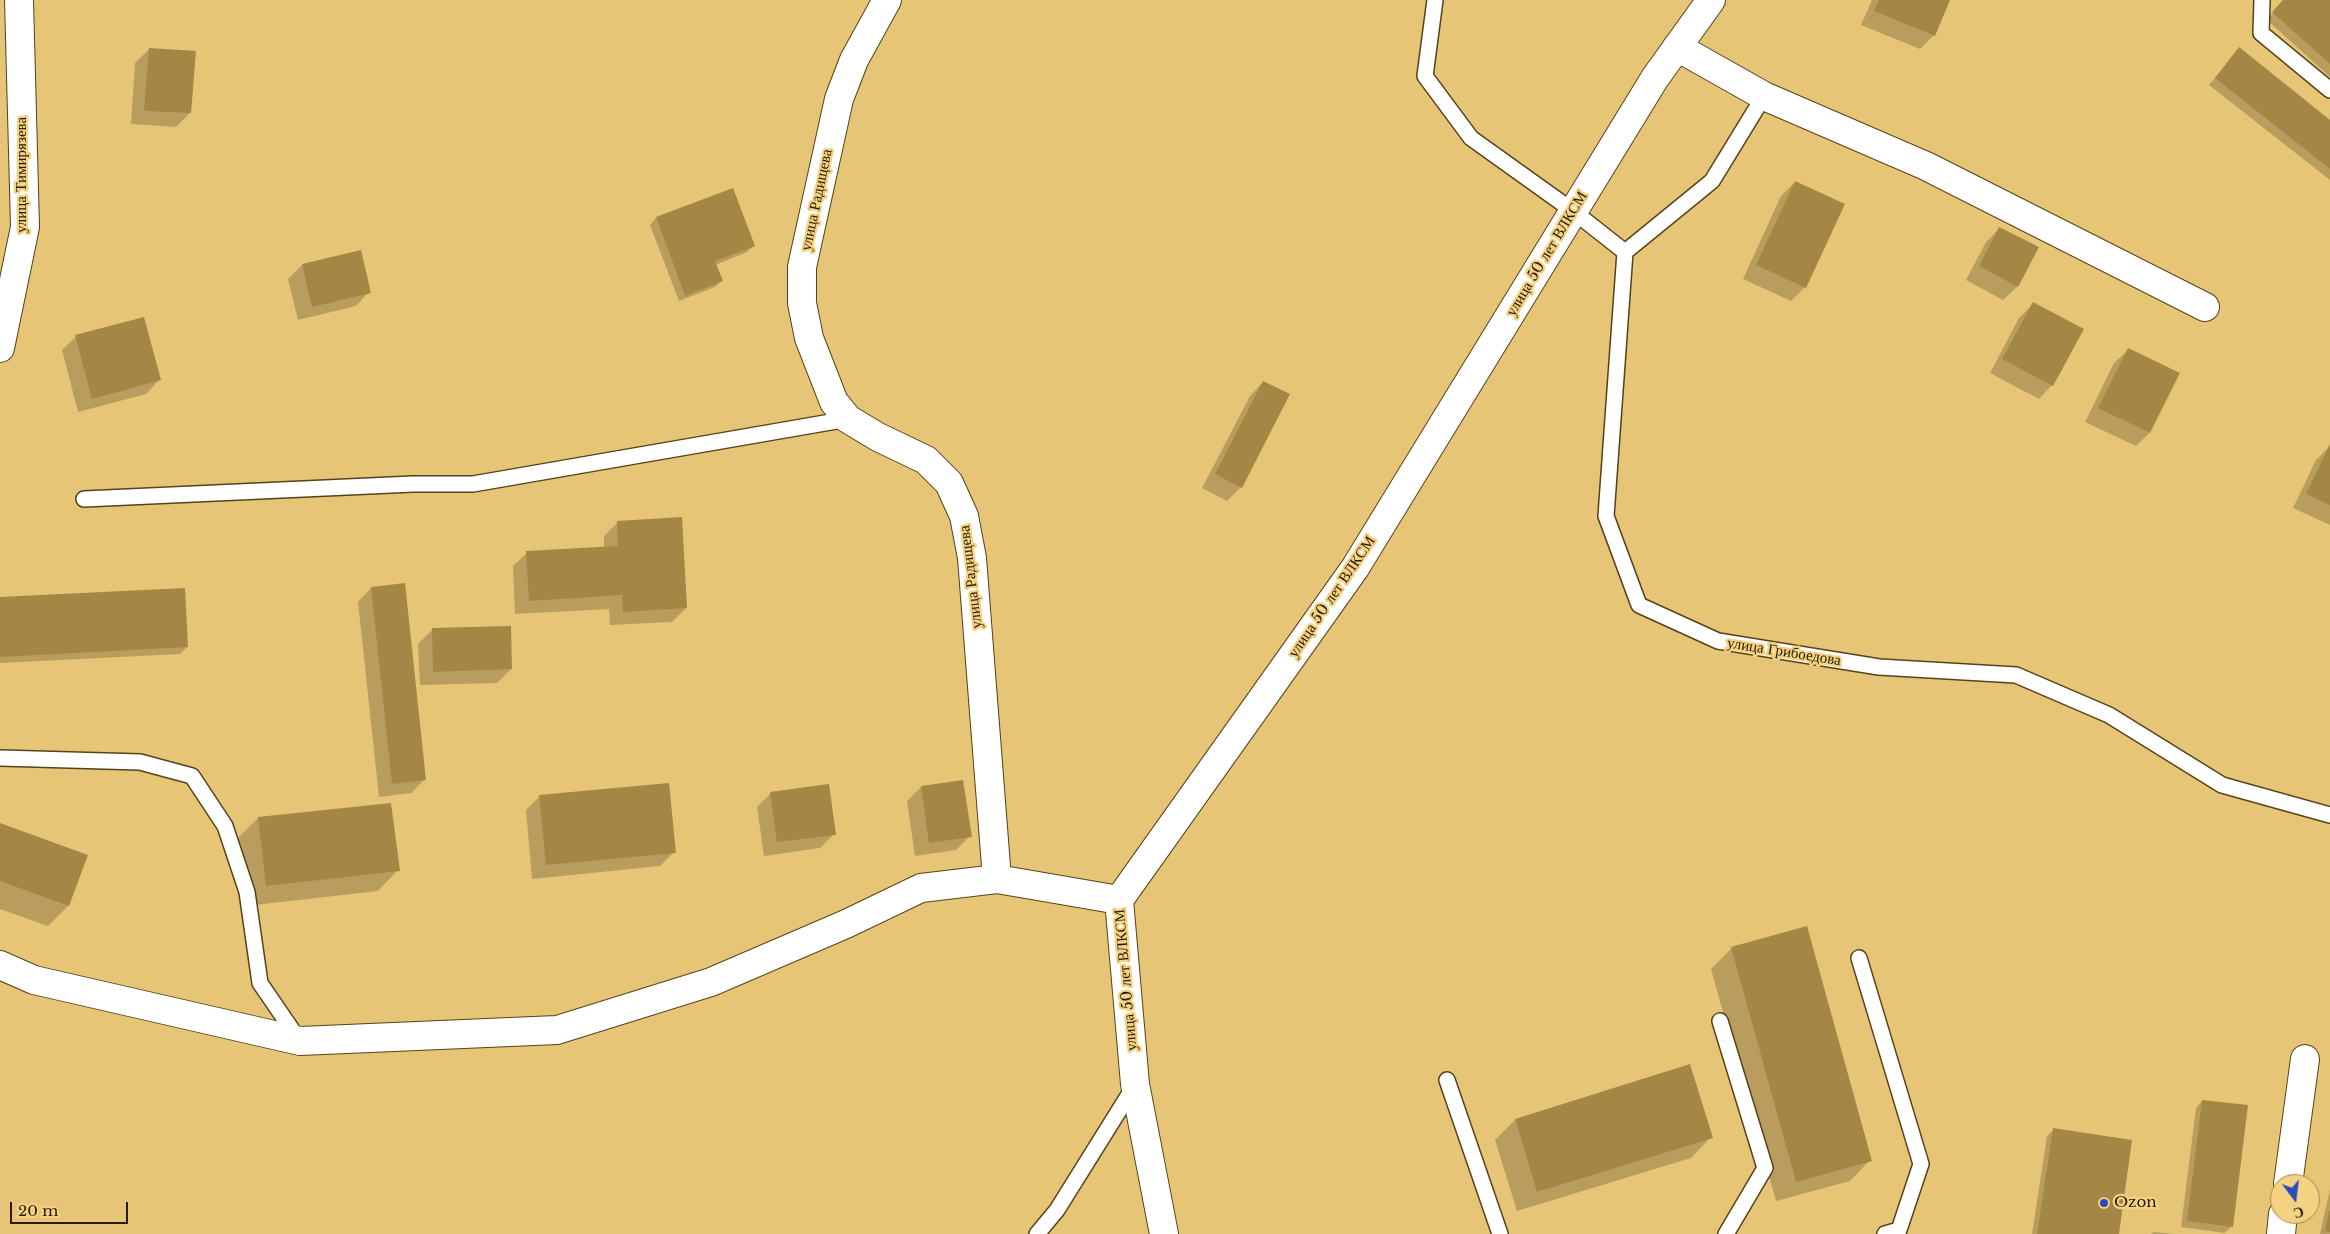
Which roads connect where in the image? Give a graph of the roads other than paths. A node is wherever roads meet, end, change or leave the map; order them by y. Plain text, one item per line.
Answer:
1 (19, 0) edge
2 (887, 0) edge
3 (1435, 0) edge
4 (1711, 0) edge
5 (2262, 0) edge
6 (1677, 47) junction
7 (2330, 90) edge
8 (1764, 96) junction
9 (1573, 211) junction
10 (1625, 252) junction
11 (2204, 307) dead end
12 (0, 348) edge
13 (848, 419) junction
14 (84, 498) dead end
15 (0, 758) edge
16 (2330, 815) edge
17 (997, 880) junction
18 (1119, 900) junction
19 (1858, 958) dead end
20 (0, 965) edge
21 (1720, 1021) dead end
22 (300, 1042) junction
23 (2305, 1059) dead end
24 (1447, 1080) dead end
25 (1135, 1084) junction
26 (2289, 1174) edge
27 (1037, 1234) edge
28 (1164, 1234) edge
29 (1500, 1234) edge
30 (1726, 1234) edge
31 (1885, 1234) edge

1 - 12 street, улица Тимирязева
2 - 13 street, улица Радищева
3 - 9 lane
4 - 6 street, улица 50 лет ВЛКСМ
5 - 7 lane
6 - 8 street
6 - 9 street, улица 50 лет ВЛКСМ
8 - 10 lane
8 - 11 street
9 - 10 lane
9 - 18 street, улица 50 лет ВЛКСМ
10 - 16 lane, улица Грибоедова
13 - 14 lane
13 - 17 street, улица Радищева
15 - 22 lane
17 - 18 street
17 - 22 street
18 - 25 street, улица 50 лет ВЛКСМ
19 - 31 lane
20 - 22 street
21 - 30 lane
23 - 26 street
24 - 29 lane
25 - 27 lane
25 - 28 street, улица 50 лет ВЛКСМ

